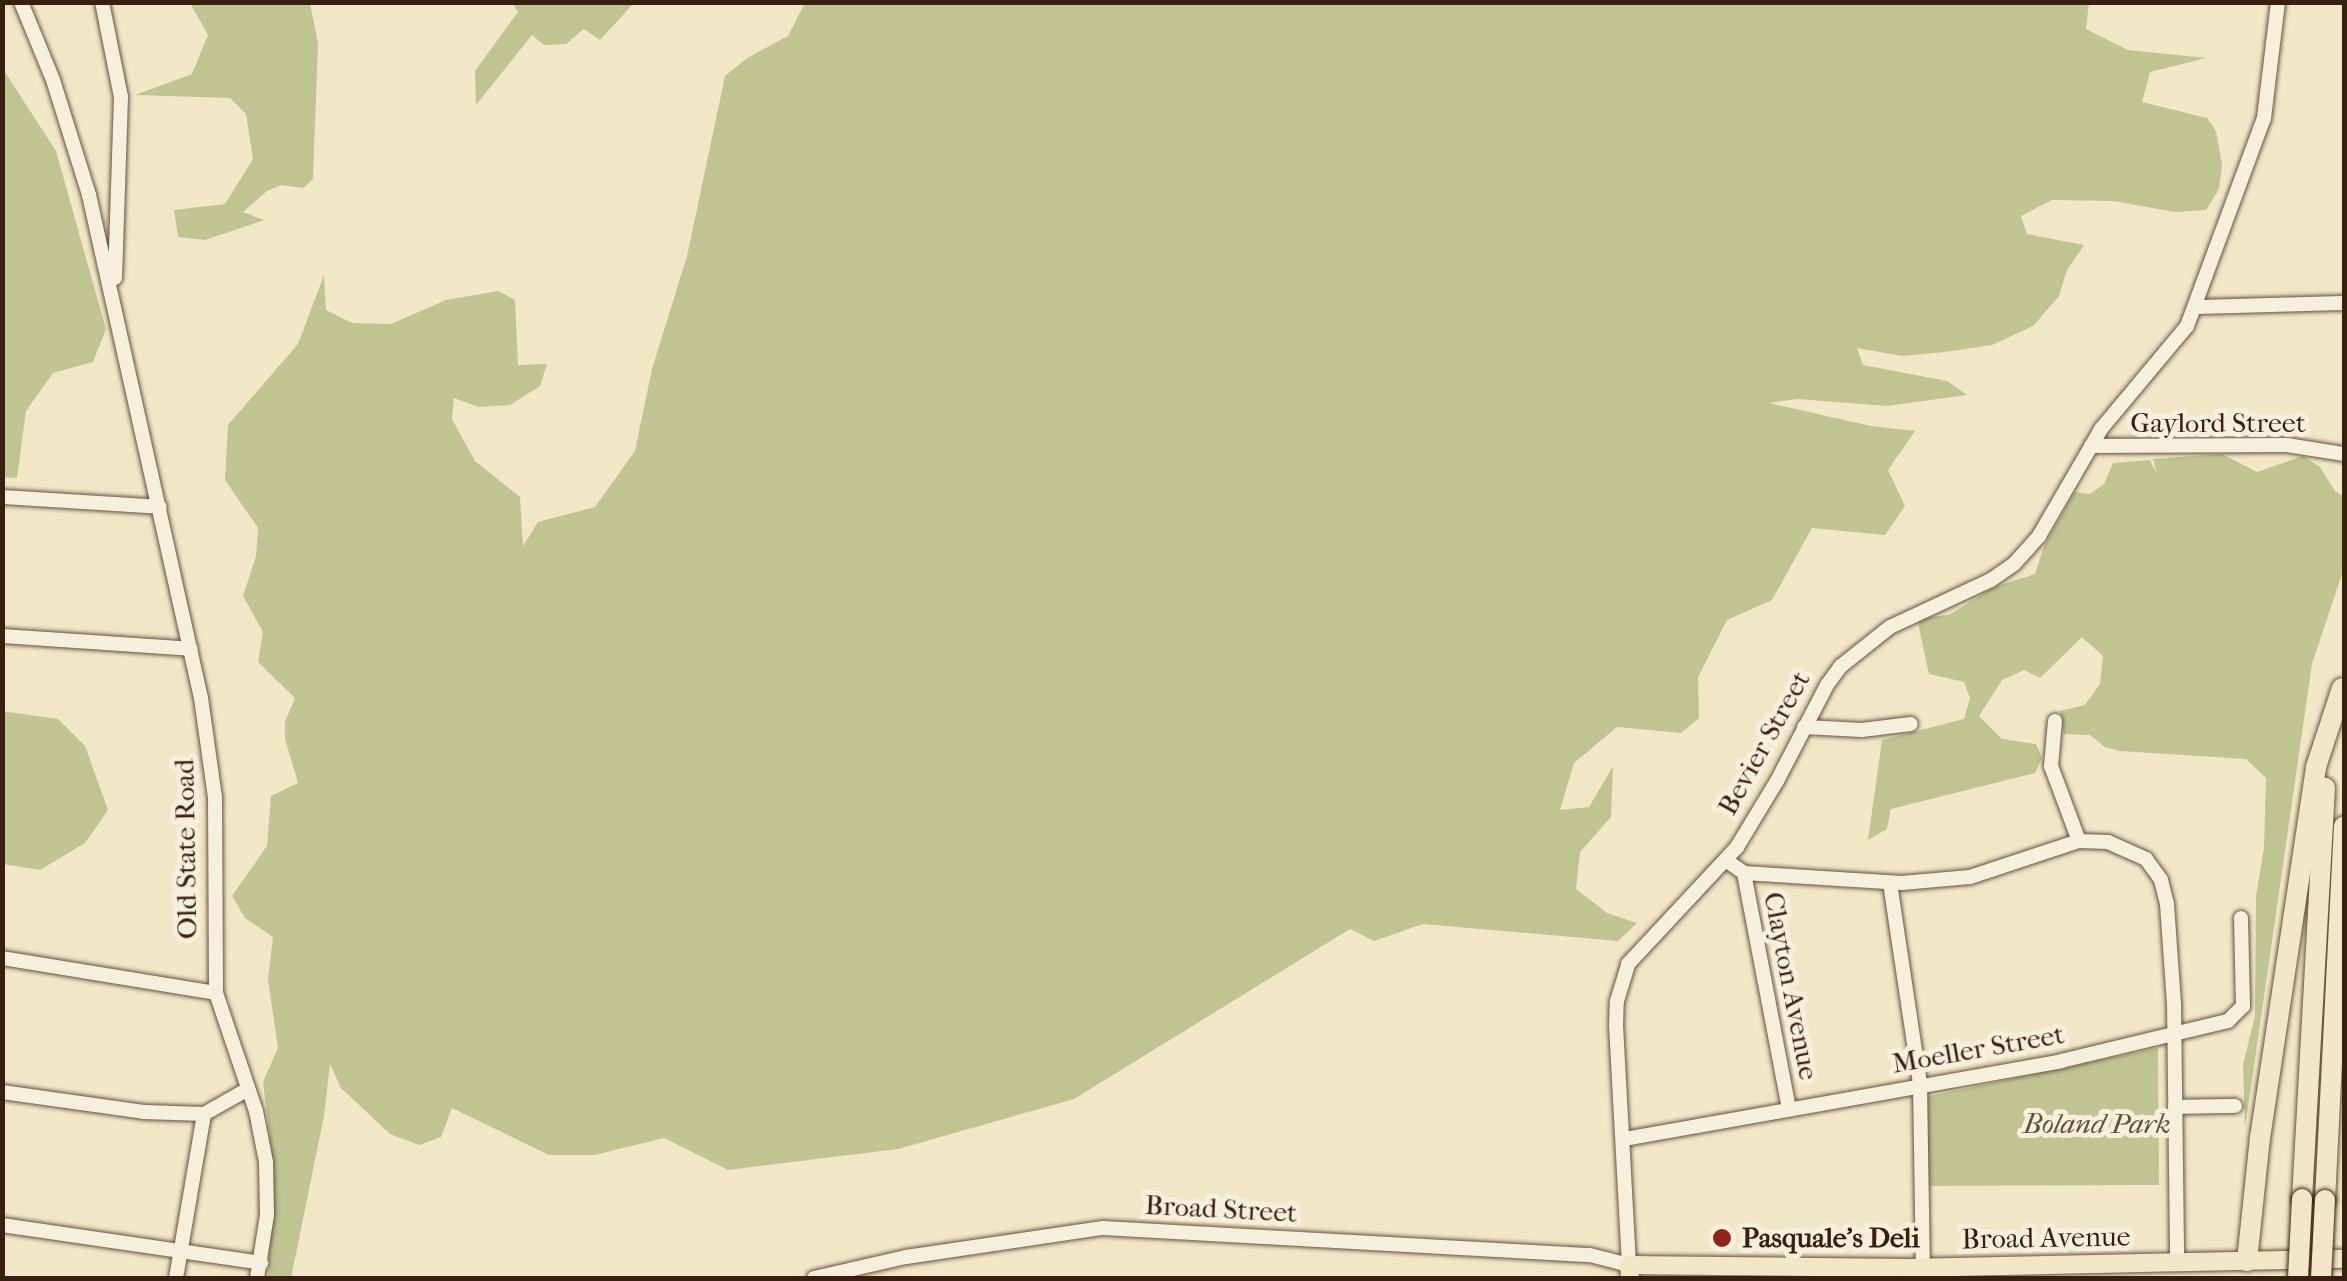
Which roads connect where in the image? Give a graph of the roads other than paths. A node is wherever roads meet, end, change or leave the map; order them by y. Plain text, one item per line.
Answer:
1 (21, 2) edge
2 (102, 2) edge
3 (2278, 2) edge
4 (114, 299) junction
5 (2344, 303) edge
6 (2197, 306) junction
7 (2091, 446) junction
8 (2344, 454) edge
9 (2, 496) edge
10 (160, 507) junction
11 (2, 636) edge
12 (191, 650) junction
13 (2343, 683) edge
14 (2055, 722) dead end
15 (1911, 724) dead end
16 (1804, 728) junction
17 (2344, 826) edge
18 (2078, 841) junction
19 (1727, 861) junction
20 (1744, 873) junction
21 (1890, 882) junction
22 (2241, 918) dead end
23 (2, 958) edge
24 (216, 993) junction
25 (2174, 1037) junction
26 (1920, 1084) junction
27 (248, 1089) junction
28 (2, 1092) edge
29 (2235, 1106) dead end
30 (2175, 1107) junction
31 (1789, 1109) junction
32 (204, 1114) junction
33 (1626, 1139) junction
34 (2, 1225) edge
35 (182, 1251) junction
36 (2344, 1259) edge
37 (2247, 1262) junction
38 (2177, 1263) junction
39 (1923, 1268) junction
40 (259, 1271) edge
41 (1629, 1272) edge
42 (1674, 1273) edge
43 (176, 1278) edge
44 (814, 1278) edge
45 (2298, 1278) edge
46 (2321, 1278) edge

1 - 4 street, Old State Road
2 - 4 street, Old State Road
3 - 6 street, Bevier Street
4 - 10 street, Old State Road
5 - 6 street
6 - 7 street, Bevier Street
7 - 8 street, Gaylord Street
7 - 16 street, Bevier Street
9 - 10 street
10 - 12 street, Old State Road
11 - 12 street
12 - 24 street, Old State Road
13 - 37 highway
13 - 45 highway, bridge
14 - 18 street
15 - 16 street
16 - 19 street, Bevier Street
17 - 46 highway, bridge
18 - 21 street
18 - 25 street
19 - 20 street
19 - 33 street, Bevier Street
20 - 21 street
20 - 31 street, Clayton Avenue
21 - 26 street
22 - 25 street, Moeller Street
23 - 24 street
24 - 27 street, Old State Road
25 - 26 street, Moeller Street
25 - 30 street
26 - 31 street, Moeller Street
26 - 39 street
27 - 32 street
27 - 40 street, Old State Road
28 - 32 street
29 - 30 street
30 - 38 street
31 - 33 street, Moeller Street
32 - 35 street
33 - 41 street, Bevier Street
34 - 35 street
35 - 40 street
35 - 43 street
36 - 37 main road, Broad Avenue
37 - 38 main road, Broad Avenue
38 - 39 main road, Broad Avenue
39 - 42 main road, Broad Avenue
41 - 42 main road, Broad Avenue
41 - 44 street, Broad Street

